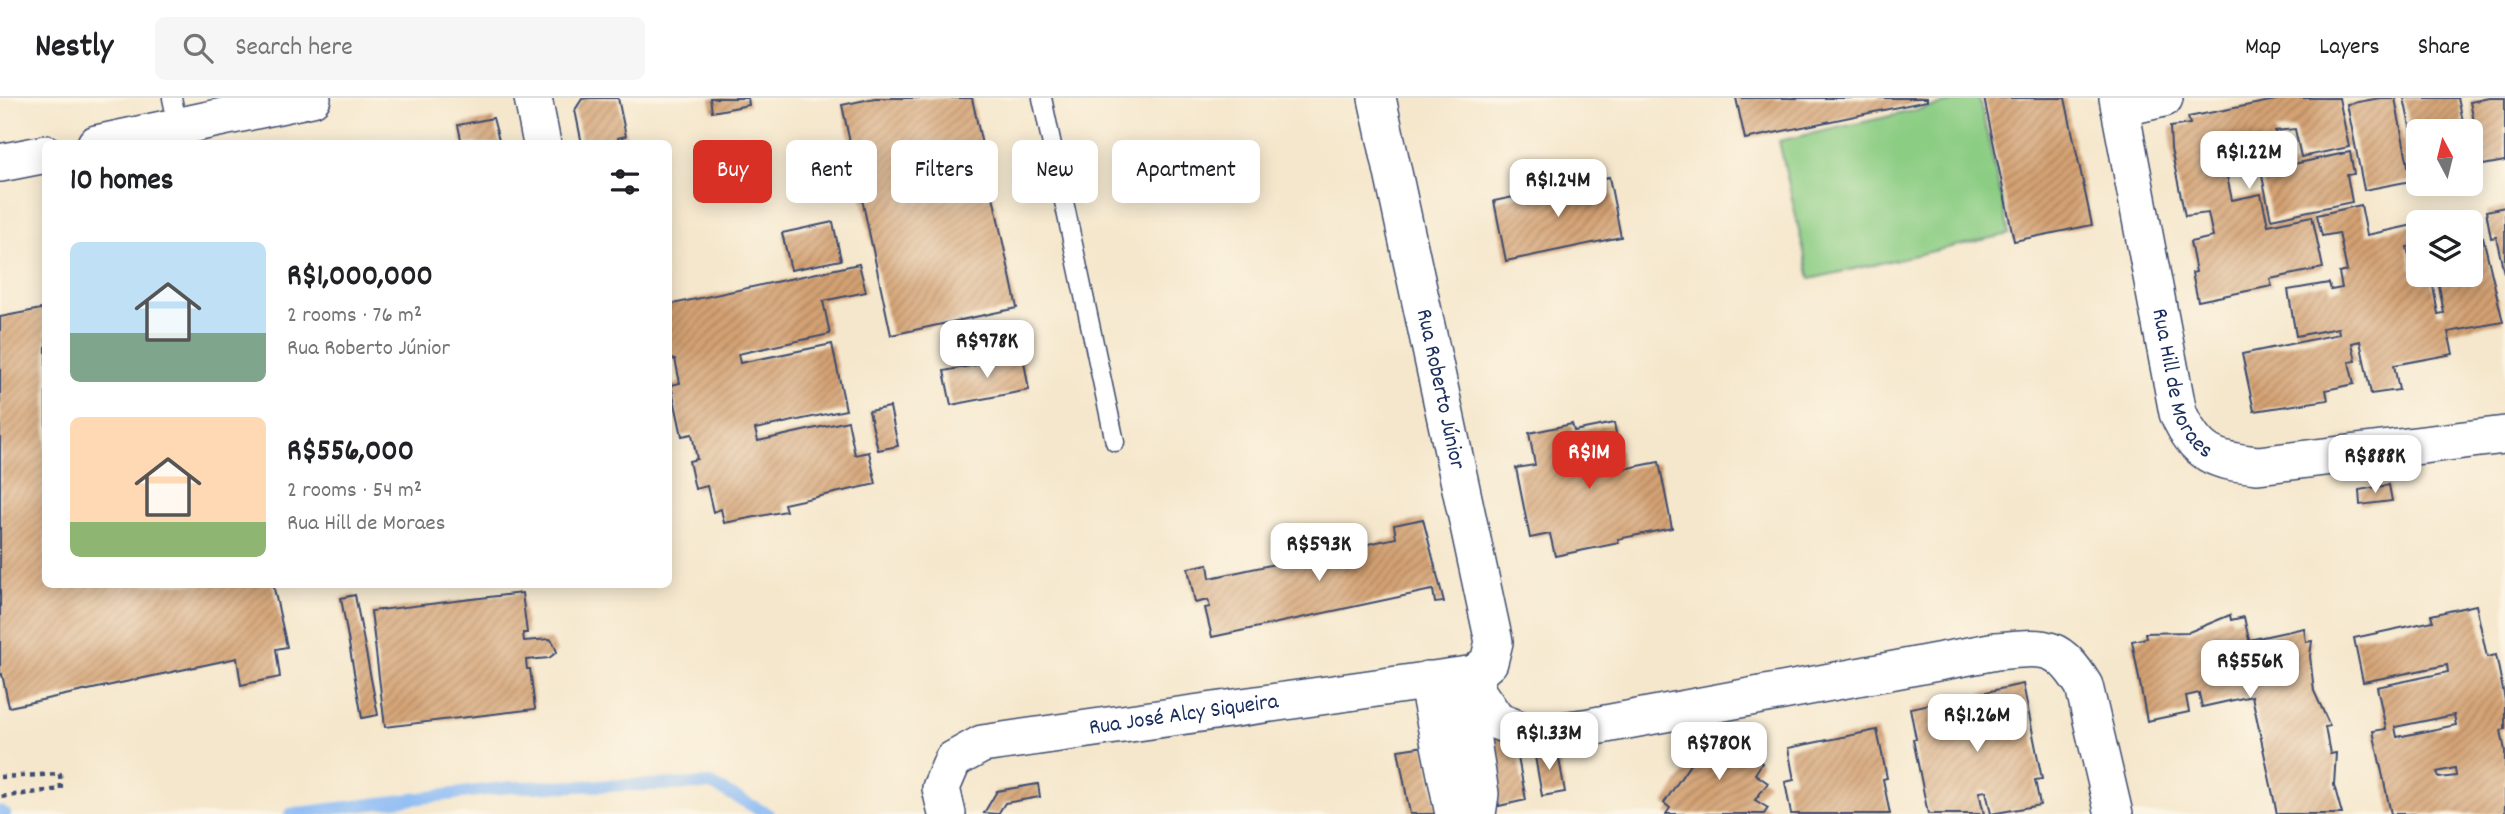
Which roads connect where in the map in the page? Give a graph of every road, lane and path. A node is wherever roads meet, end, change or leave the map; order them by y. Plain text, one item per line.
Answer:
1 (312, 98) edge
2 (533, 98) edge
3 (1042, 98) edge
4 (1377, 98) edge
5 (2164, 98) edge
6 (2119, 103) edge
7 (175, 112) edge
8 (106, 140) edge
9 (541, 140) edge
10 (42, 155) edge
11 (0, 163) edge
12 (2505, 435) edge
13 (1115, 442) dead end
14 (1469, 674) junction
15 (1427, 680) junction
16 (0, 778) edge
17 (0, 797) edge
18 (947, 814) edge
19 (1457, 814) edge
20 (1477, 814) edge
21 (2113, 814) edge

1 - 7 street
2 - 9 street
3 - 13 lane
4 - 14 street, Rua Roberto Júnior
5 - 6 street
6 - 12 street, Rua Hill de Moraes
7 - 8 street
10 - 11 street
14 - 15 street, Rua José Alcy Siqueira
14 - 20 street
14 - 21 street
15 - 18 street, Rua José Alcy Siqueira
15 - 19 street
16 - 17 path

